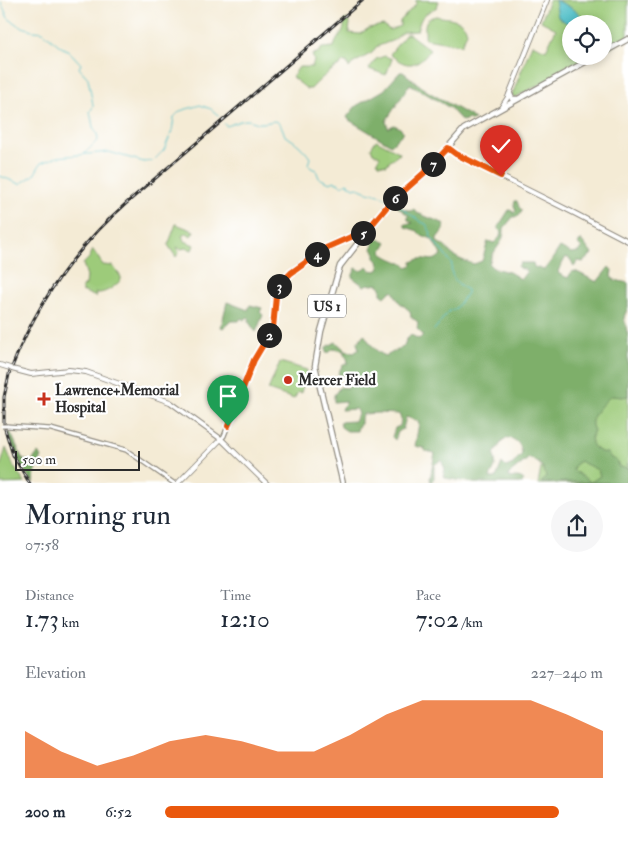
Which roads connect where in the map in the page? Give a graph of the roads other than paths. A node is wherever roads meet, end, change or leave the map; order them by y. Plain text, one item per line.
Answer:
1 (547, 0) edge
2 (628, 39) edge
3 (612, 48) edge
4 (580, 65) edge
5 (510, 94) junction
6 (521, 98) junction
7 (501, 108) junction
8 (448, 148) junction
9 (364, 234) junction
10 (628, 241) edge
11 (0, 365) edge
12 (3, 426) edge
13 (221, 438) junction
14 (175, 483) edge
15 (177, 483) edge
16 (266, 483) edge
17 (343, 483) edge

1 - 5 main road
2 - 3 main road
4 - 6 main road, US 1
5 - 6 main road
5 - 7 main road
6 - 7 main road, US 1
7 - 8 main road, US 1
8 - 9 main road, US 1
8 - 10 main road
9 - 13 street
9 - 17 main road, US 1
11 - 13 main road
12 - 14 street
13 - 15 main road
13 - 16 main road

